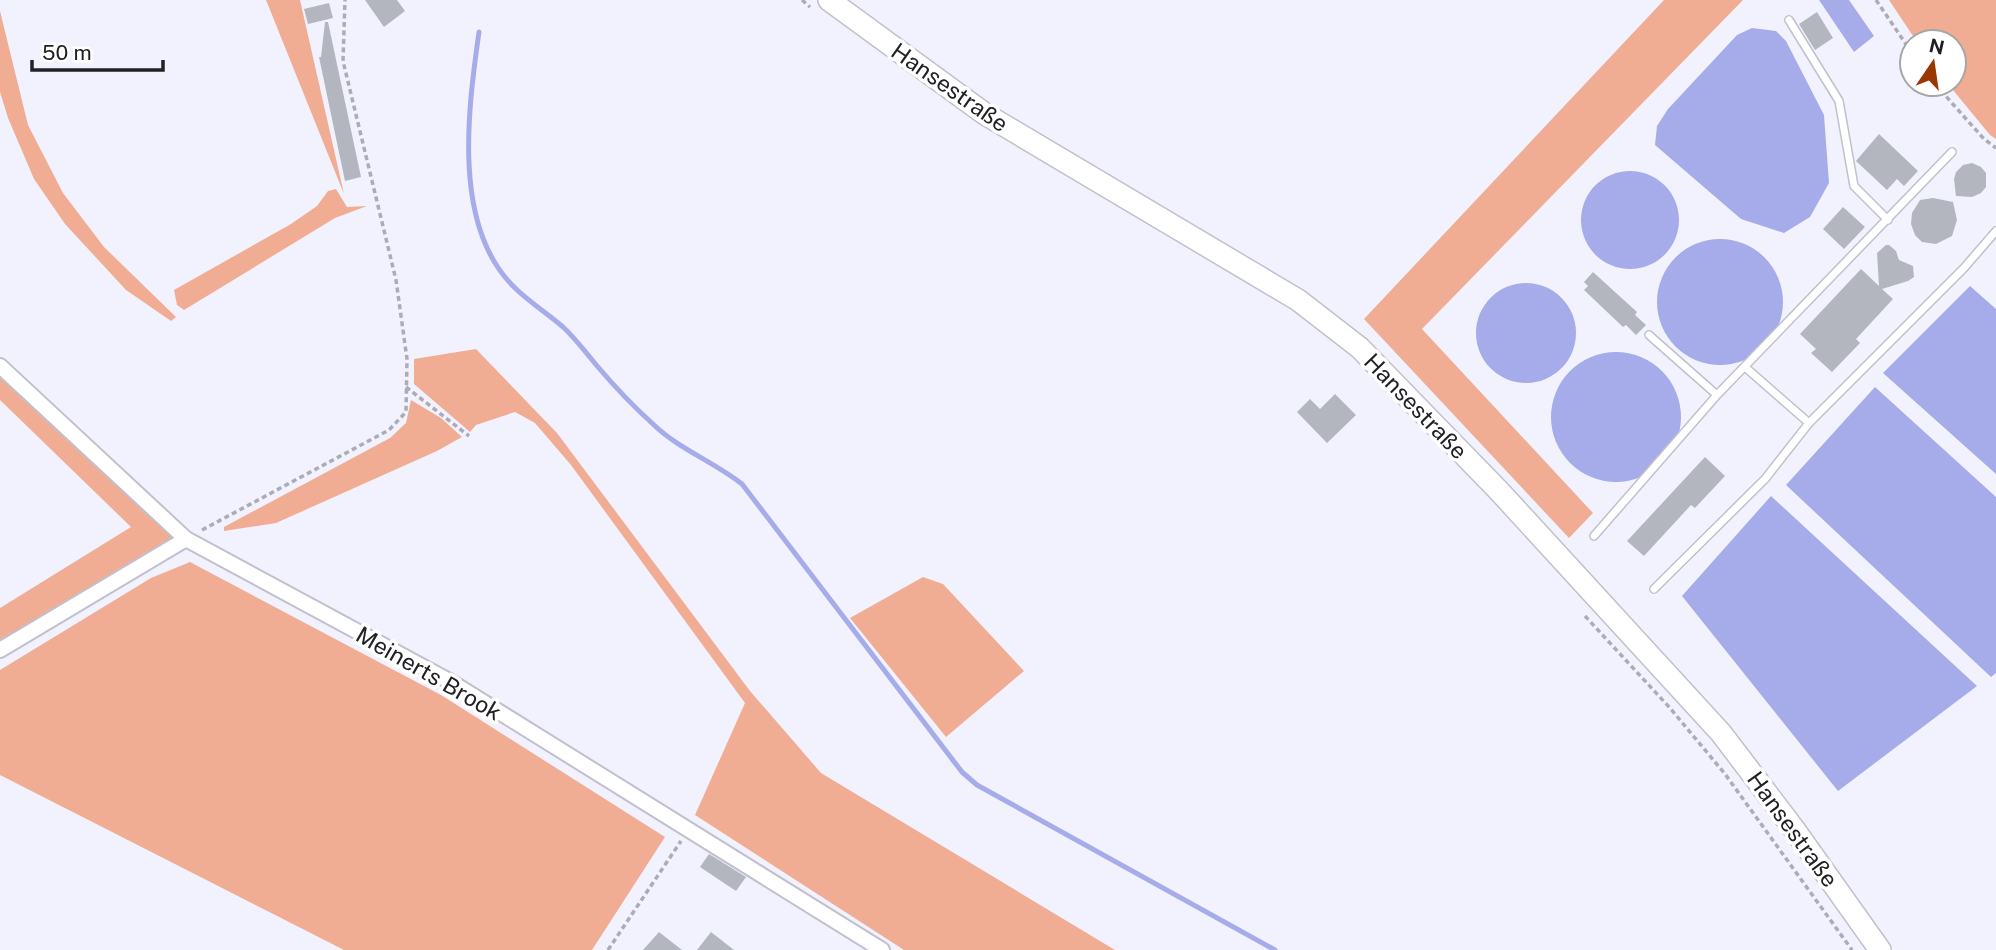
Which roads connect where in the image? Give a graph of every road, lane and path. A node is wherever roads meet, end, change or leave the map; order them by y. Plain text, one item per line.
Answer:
1 (345, 0) edge
2 (802, 0) edge
3 (1875, 0) edge
4 (821, 4) edge
5 (1789, 20) dead end
6 (1898, 33) edge
7 (1947, 98) edge
8 (1996, 148) edge
9 (1952, 152) dead end
10 (1888, 220) junction
11 (1996, 231) edge
12 (1649, 335) dead end
13 (0, 366) edge
14 (1745, 367) junction
15 (406, 387) junction
16 (1717, 395) junction
17 (1809, 422) junction
18 (469, 436) dead end
19 (1594, 536) dead end
20 (186, 538) junction
21 (1654, 589) dead end
22 (1578, 608) dead end
23 (0, 650) edge
24 (688, 830) junction
25 (608, 950) edge
26 (882, 950) edge
27 (1852, 950) edge
28 (1880, 950) edge

1 - 15 path
2 - 4 path
3 - 6 path
4 - 28 street, Hansestraße
5 - 10 lane
7 - 8 path
9 - 10 lane
10 - 14 lane
11 - 17 lane
12 - 16 lane
13 - 20 street, Meinerts Brook
14 - 16 lane
14 - 17 lane
15 - 18 path
15 - 20 path
16 - 19 lane
17 - 21 lane
20 - 23 street
20 - 24 street, Meinerts Brook
22 - 27 path
24 - 25 path
24 - 26 street, Meinerts Brook

